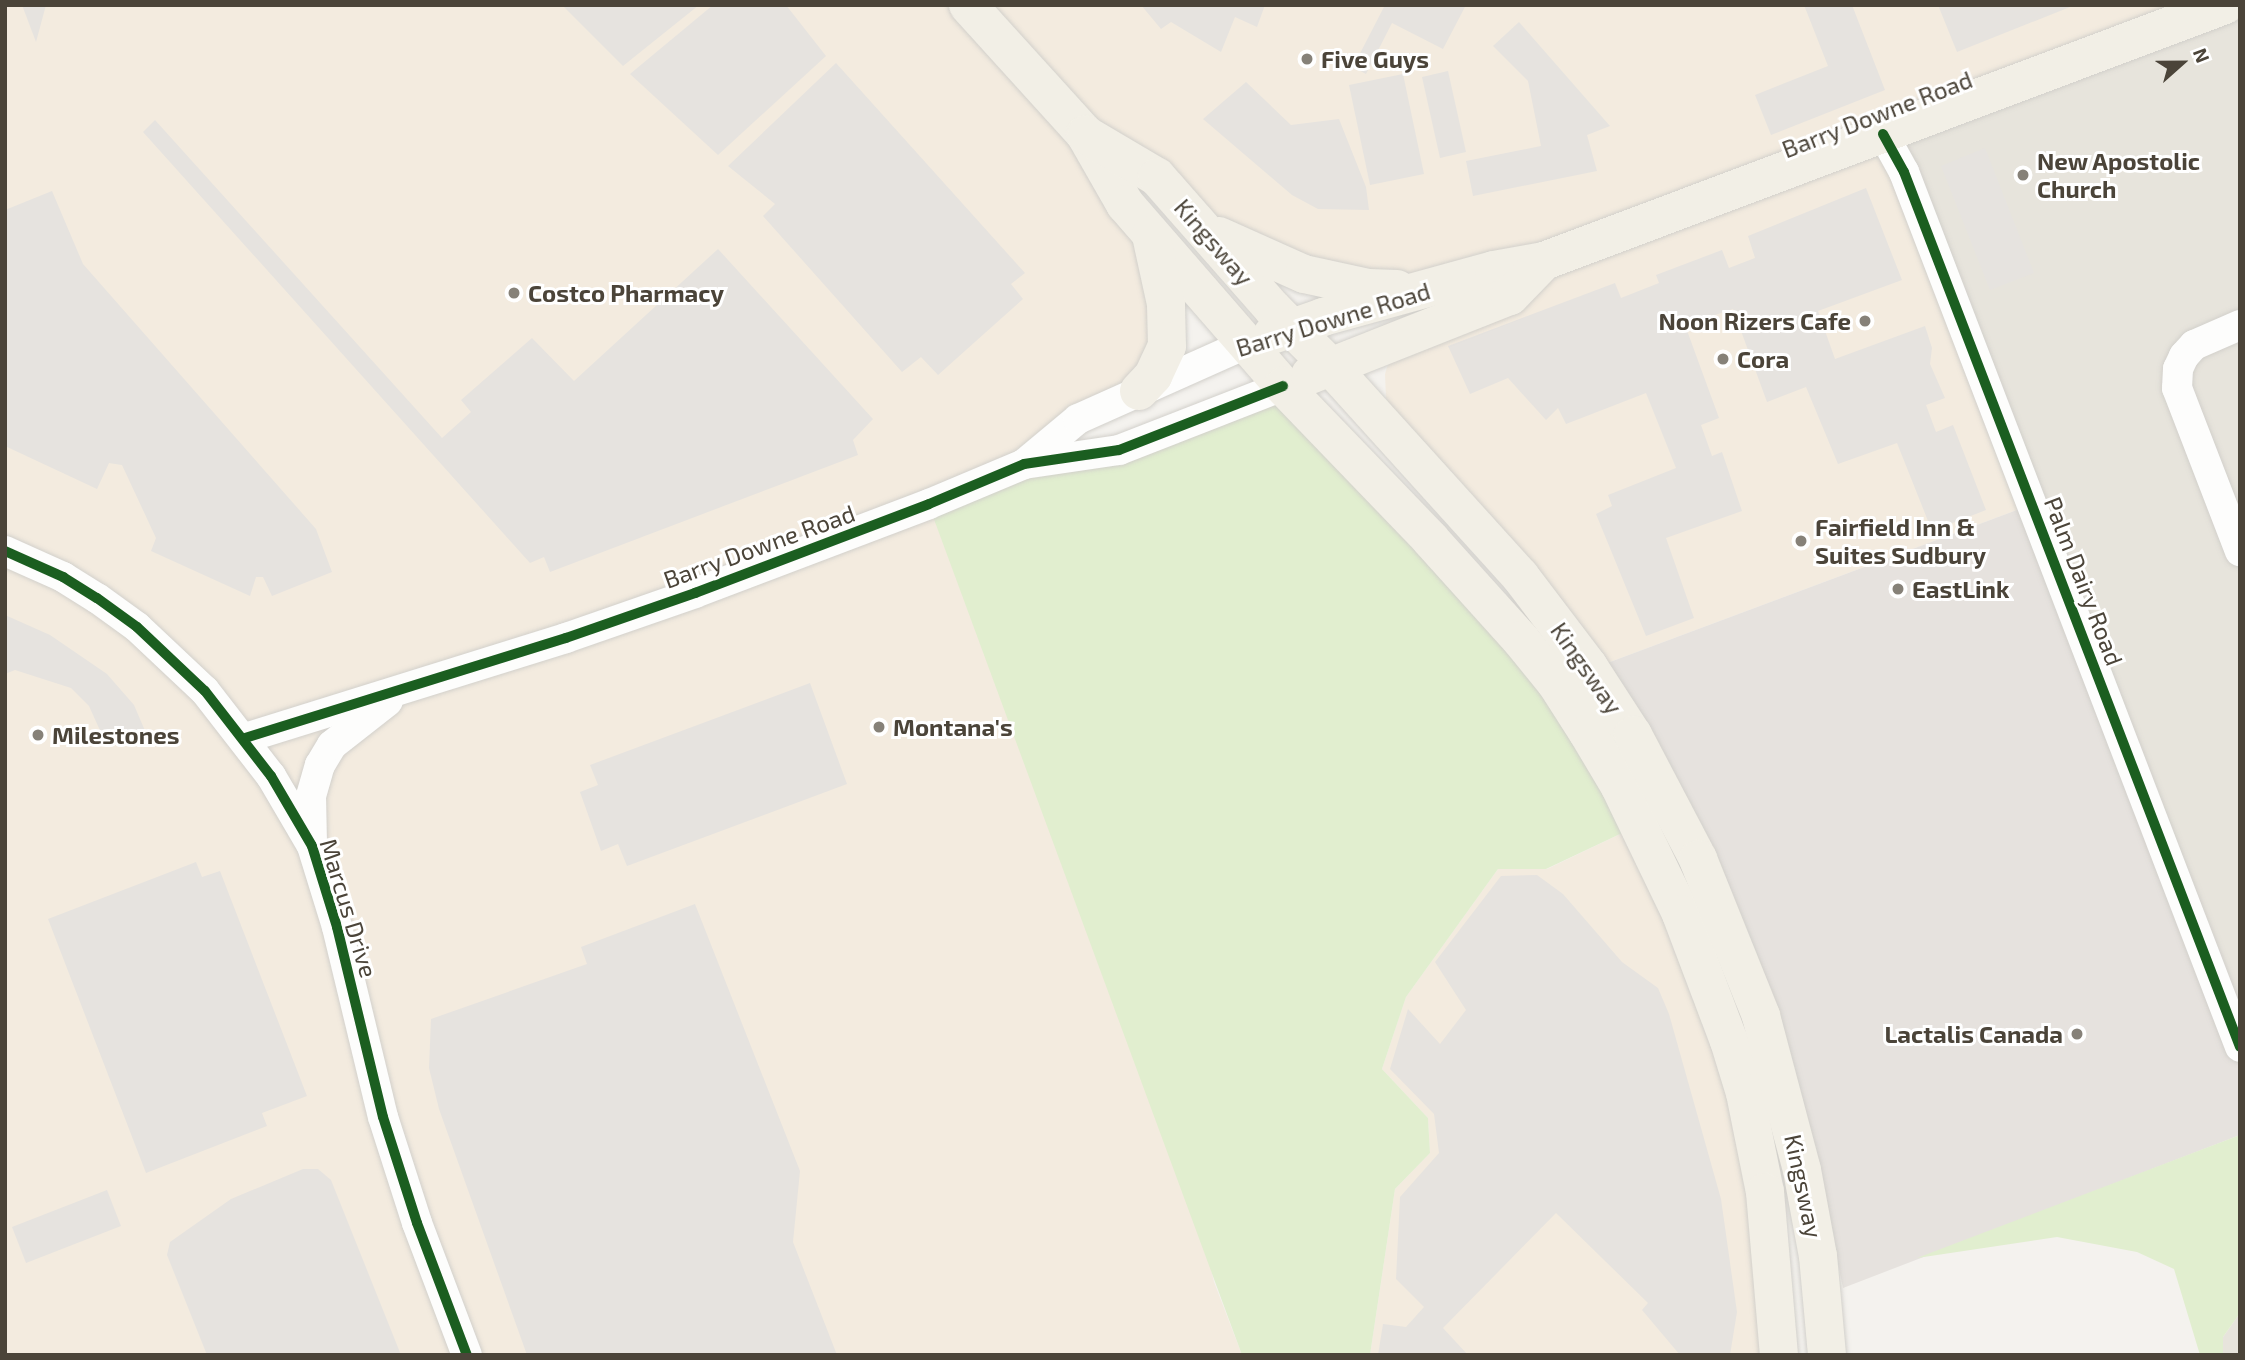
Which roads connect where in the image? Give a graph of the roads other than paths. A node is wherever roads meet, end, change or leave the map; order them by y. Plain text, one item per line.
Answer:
1 (968, 5) edge
2 (2225, 5) edge
3 (1085, 134) junction
4 (1883, 134) junction
5 (1200, 226) junction
6 (1151, 233) junction
7 (1544, 261) junction
8 (1431, 289) junction
9 (2240, 325) edge
10 (1292, 328) junction
11 (1246, 344) junction
12 (1331, 367) junction
13 (1283, 386) junction
14 (1139, 391) junction
15 (1024, 464) junction
16 (5, 551) edge
17 (2240, 551) edge
18 (405, 688) junction
19 (245, 738) junction
20 (312, 846) junction
21 (2240, 1047) edge
22 (467, 1355) edge
23 (1779, 1355) edge
24 (1827, 1355) edge

1 - 3 main road, Kingsway
2 - 4 main road, Barry Downe Road
3 - 5 main road, Kingsway
3 - 6 main road, Kingsway
4 - 7 main road, Barry Downe Road
4 - 21 street, Palm Dairy Road
5 - 8 main road
5 - 10 main road, Kingsway
6 - 11 main road, Kingsway
6 - 14 main road
7 - 8 main road, Barry Downe Road
7 - 12 main road, Barry Downe Road
8 - 10 main road, Barry Downe Road
9 - 17 street
10 - 11 main road, Barry Downe Road
10 - 12 main road, Kingsway
11 - 13 main road, Kingsway
11 - 14 street, Barry Downe Road
12 - 13 main road, Barry Downe Road
12 - 24 main road, Kingsway
13 - 15 street, Barry Downe Road
13 - 23 main road, Kingsway
14 - 15 street, Barry Downe Road
15 - 18 street, Barry Downe Road
16 - 19 street, Marcus Drive
18 - 19 street, Barry Downe Road
18 - 20 street
19 - 20 street, Marcus Drive
20 - 22 street, Marcus Drive

